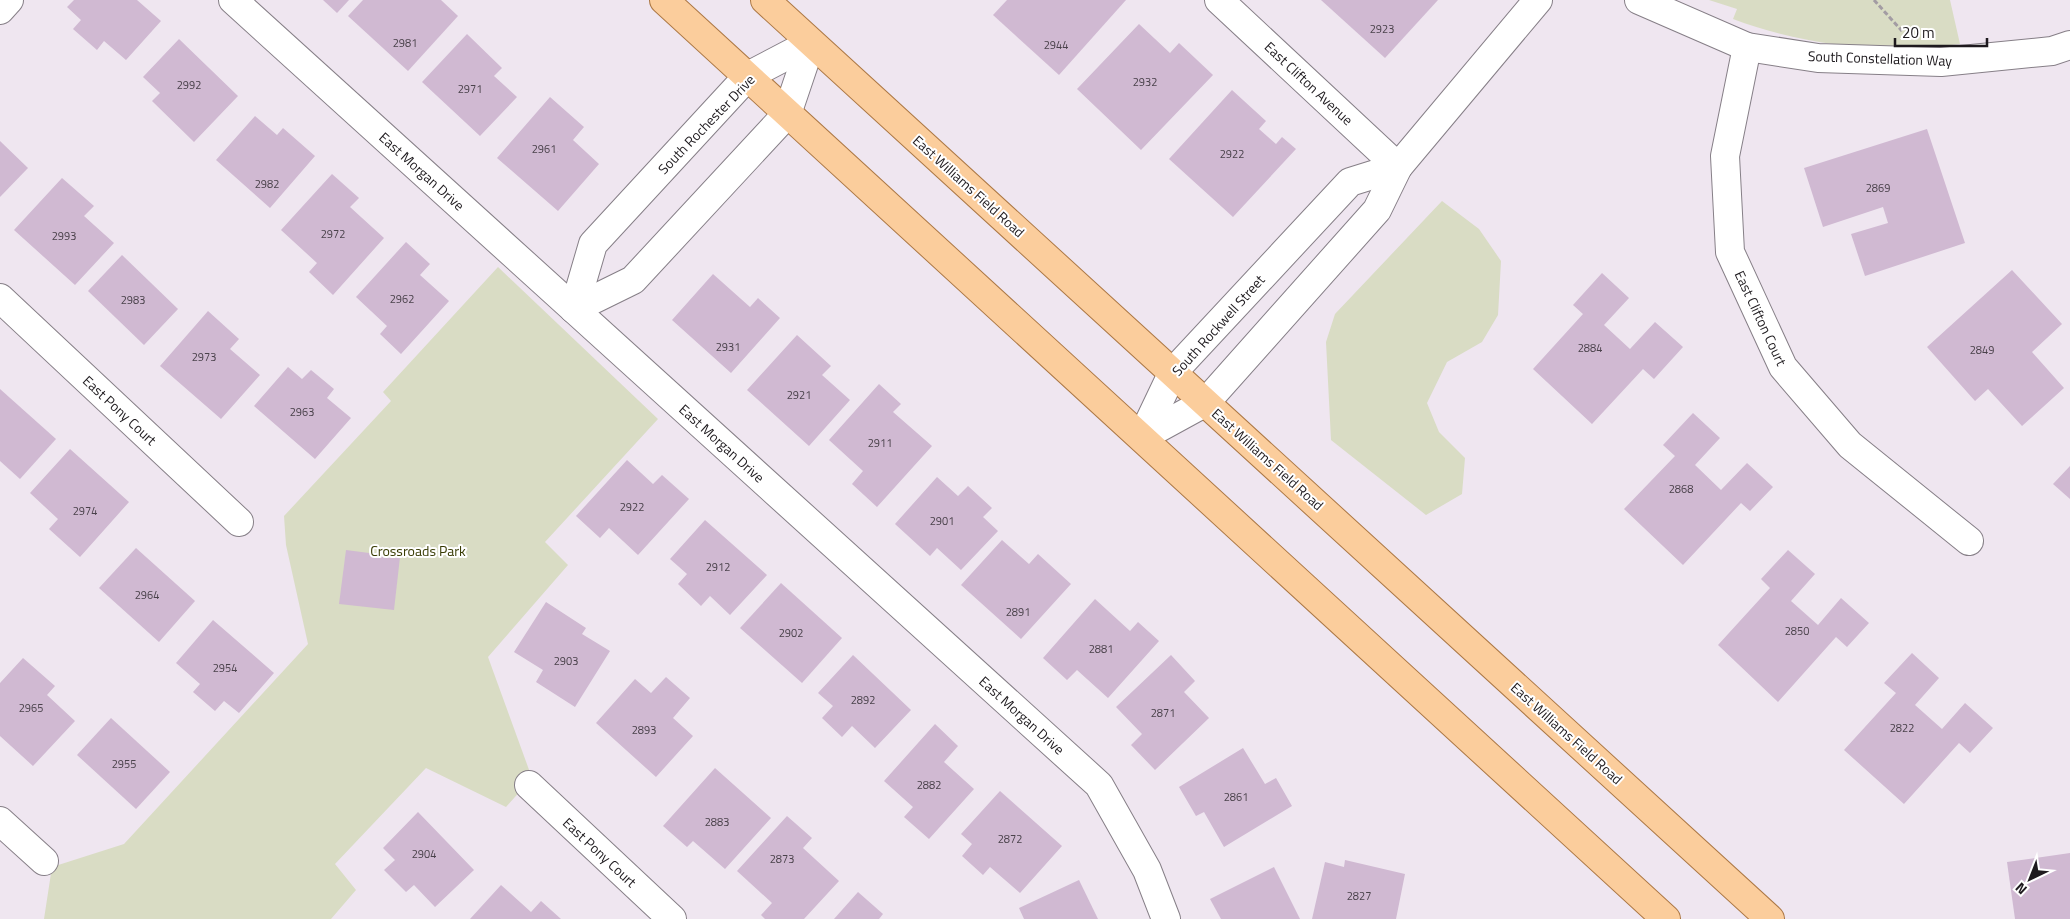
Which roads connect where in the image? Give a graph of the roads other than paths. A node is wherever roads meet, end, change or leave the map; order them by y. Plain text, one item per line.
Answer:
1 (9, 0) edge
2 (233, 0) edge
3 (664, 0) edge
4 (765, 0) edge
5 (1219, 0) edge
6 (1538, 0) edge
7 (1639, 0) edge
8 (0, 10) edge
9 (811, 43) junction
10 (2070, 45) edge
11 (1747, 47) junction
12 (748, 76) junction
13 (787, 114) junction
14 (1398, 166) junction
15 (0, 298) edge
16 (574, 309) junction
17 (1173, 372) junction
18 (1206, 402) junction
19 (1142, 437) junction
20 (239, 522) dead end
21 (1969, 541) dead end
22 (528, 785) dead end
23 (0, 821) edge
24 (44, 861) dead end
25 (672, 919) edge
26 (1166, 919) edge
27 (1666, 919) edge
28 (1770, 919) edge

1 - 8 street
2 - 16 street, East Morgan Drive
3 - 12 main road
4 - 9 main road, East Williams Field Road
5 - 14 street, East Clifton Avenue
6 - 14 street
7 - 11 street, South Constellation Way
9 - 12 street, South Rochester Drive
9 - 13 street
9 - 17 main road, East Williams Field Road
10 - 11 street, South Constellation Way
11 - 21 street, East Clifton Court
12 - 13 main road
12 - 16 street, South Rochester Drive
13 - 16 street
13 - 19 main road
14 - 17 street, South Rockwell Street
14 - 18 street
15 - 20 street, East Pony Court
16 - 26 street, East Morgan Drive
17 - 18 main road, East Williams Field Road
17 - 19 street, South Rockwell Street
18 - 19 street
18 - 28 main road, East Williams Field Road
19 - 27 main road
22 - 25 street, East Pony Court
23 - 24 street

